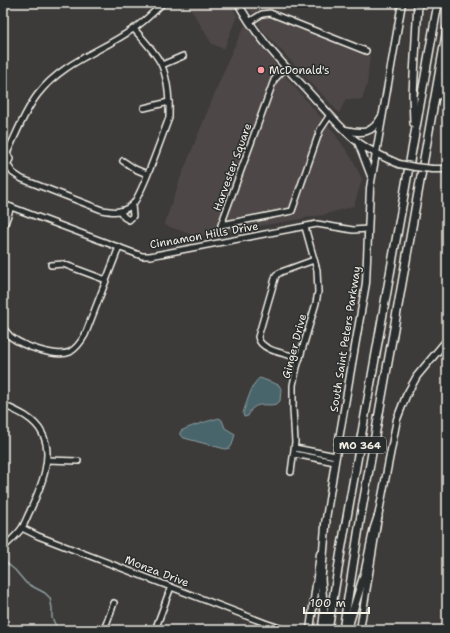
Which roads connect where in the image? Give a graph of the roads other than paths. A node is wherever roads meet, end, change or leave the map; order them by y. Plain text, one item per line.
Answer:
1 (163, 3) edge
2 (238, 3) edge
3 (399, 3) edge
4 (402, 3) edge
5 (418, 3) edge
6 (438, 3) edge
7 (400, 15) junction
8 (249, 22) junction
9 (134, 29) junction
10 (447, 29) edge
11 (366, 51) dead end
12 (183, 56) dead end
13 (162, 65) junction
14 (286, 67) junction
15 (447, 73) edge
16 (169, 102) junction
17 (144, 108) dead end
18 (432, 110) junction
19 (384, 111) junction
20 (330, 115) junction
21 (343, 130) junction
22 (414, 141) junction
23 (358, 142) junction
24 (5, 152) edge
25 (376, 154) junction
26 (123, 161) dead end
27 (5, 165) edge
28 (447, 169) edge
29 (147, 174) junction
30 (372, 179) junction
31 (3, 204) edge
32 (132, 205) junction
33 (11, 207) junction
34 (120, 212) junction
35 (305, 227) junction
36 (3, 229) edge
37 (368, 229) junction
38 (119, 248) junction
39 (314, 260) junction
40 (51, 265) dead end
41 (106, 280) junction
42 (3, 328) edge
43 (447, 340) edge
44 (300, 358) junction
45 (3, 405) edge
46 (295, 451) junction
47 (335, 459) junction
48 (47, 460) junction
49 (78, 461) dead end
50 (291, 472) dead end
51 (378, 517) junction
52 (326, 521) junction
53 (22, 528) junction
54 (3, 548) edge
55 (171, 587) junction
56 (114, 603) dead end
57 (104, 630) edge
58 (155, 630) edge
59 (286, 630) edge
60 (310, 630) edge
61 (322, 630) edge
62 (328, 630) edge
63 (343, 630) edge
64 (347, 630) edge
65 (360, 630) edge

1 - 9 street
2 - 8 main road
3 - 7 street
4 - 7 main road, South Saint Peters Parkway
5 - 22 highway
6 - 22 highway, MO 364
7 - 19 main road, South Saint Peters Parkway
8 - 11 street
8 - 14 main road
9 - 13 street
9 - 24 street
10 - 18 highway, MO 364
12 - 13 street
13 - 16 street
14 - 20 main road
14 - 20 street, Harvester Square
15 - 18 highway
16 - 17 street
16 - 29 street
18 - 63 highway, MO 364
19 - 21 main road
19 - 25 main road, South Saint Peters Parkway
20 - 21 main road
21 - 23 main road
22 - 62 highway, MO 364
23 - 25 main road
23 - 30 main road
24 - 27 street
25 - 28 main road, bridge
25 - 30 main road, South Saint Peters Parkway
26 - 29 street
27 - 34 street
29 - 32 street
30 - 37 main road, South Saint Peters Parkway
31 - 33 street, Cinnamon Hills Drive
32 - 34 street
32 - 34 street
33 - 36 street
33 - 38 street, Cinnamon Hills Drive
35 - 37 street, Cinnamon Hills Drive
35 - 38 street, Cinnamon Hills Drive
35 - 39 street, Ginger Drive
37 - 47 main road, South Saint Peters Parkway
38 - 41 street
39 - 44 street, Ginger Drive
39 - 44 street
40 - 41 street
41 - 42 street
43 - 51 main road
44 - 46 street, Ginger Drive
45 - 48 street
46 - 47 street
46 - 50 street, Ginger Drive
47 - 52 main road, South Saint Peters Parkway
48 - 49 street
48 - 53 street
51 - 64 highway
51 - 65 main road
52 - 60 main road, South Saint Peters Parkway
52 - 61 highway
53 - 54 street
53 - 55 street, Monza Drive
55 - 58 street
55 - 59 street, Monza Drive
56 - 57 street

